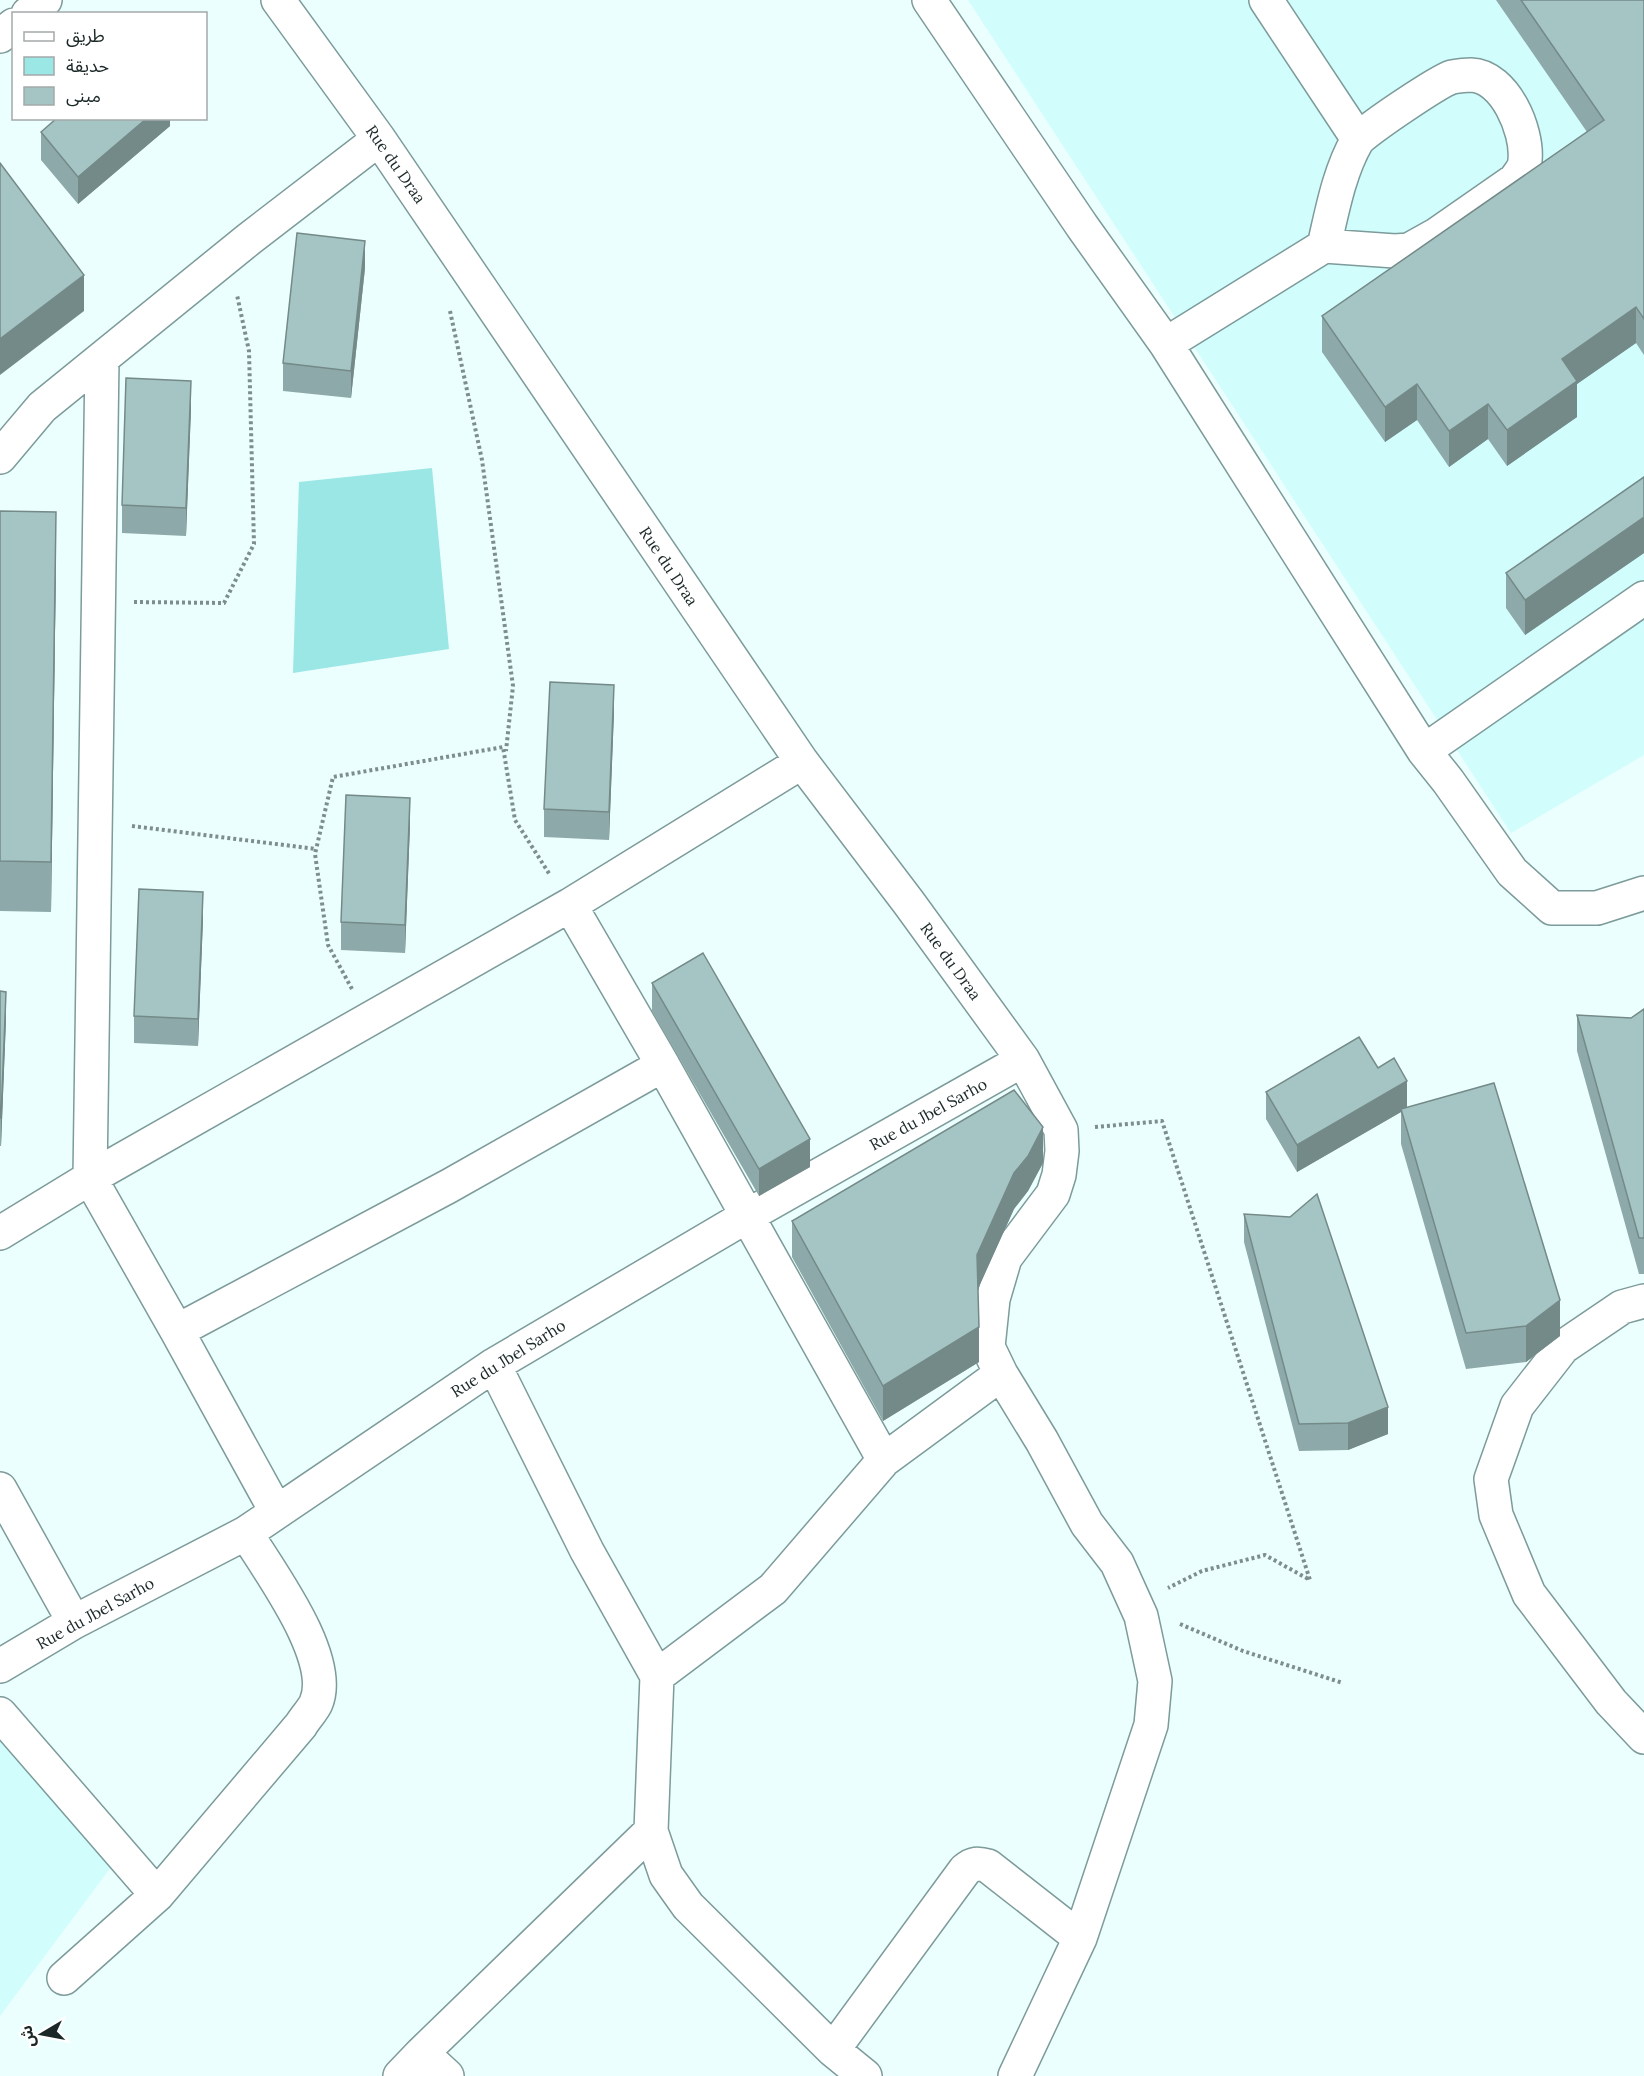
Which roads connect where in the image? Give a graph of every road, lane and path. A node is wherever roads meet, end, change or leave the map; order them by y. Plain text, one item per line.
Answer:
1 (45, 0) edge
2 (278, 0) edge
3 (930, 0) edge
4 (1266, 0) edge
5 (30, 12) edge
6 (12, 27) edge
7 (0, 36) edge
8 (379, 139) junction
9 (1358, 139) junction
10 (1324, 246) junction
11 (228, 256) junction
12 (450, 308) dead end
13 (1166, 344) junction
14 (102, 360) junction
15 (0, 457) edge
16 (1644, 598) edge
17 (98, 602) junction
18 (1424, 751) junction
19 (505, 758) junction
20 (802, 762) junction
21 (95, 822) junction
22 (316, 849) junction
23 (1644, 893) edge
24 (570, 905) junction
25 (369, 1020) junction
26 (1023, 1060) junction
27 (663, 1065) junction
28 (1061, 1130) junction
29 (90, 1178) junction
30 (747, 1216) junction
31 (0, 1233) edge
32 (1644, 1300) edge
33 (177, 1331) junction
34 (494, 1365) junction
35 (1001, 1374) junction
36 (884, 1460) junction
37 (0, 1489) edge
38 (276, 1511) junction
39 (246, 1533) junction
40 (1135, 1605) junction
41 (74, 1622) junction
42 (0, 1666) edge
43 (657, 1676) junction
44 (1342, 1683) dead end
45 (0, 1714) edge
46 (1644, 1737) edge
47 (651, 1831) junction
48 (157, 1895) junction
49 (1080, 1938) junction
50 (64, 1978) dead end
51 (833, 2050) junction
52 (422, 2053) junction
53 (400, 2076) edge
54 (447, 2076) edge
55 (865, 2076) edge
56 (1016, 2076) edge

1 - 5 street
2 - 8 street, Rue du Draa
3 - 13 street
4 - 9 street
6 - 7 street
8 - 11 street
8 - 20 street, Rue du Draa
9 - 10 street
9 - 10 street
10 - 13 street
11 - 14 street
11 - 17 path
12 - 19 path
13 - 18 street
14 - 15 street
14 - 17 street
16 - 18 street
17 - 21 street
18 - 23 street
19 - 22 path
19 - 24 path
20 - 24 street
20 - 26 street, Rue du Draa
21 - 22 path
21 - 29 street
22 - 25 path
24 - 25 street
24 - 27 street
25 - 29 street
26 - 28 street, Rue du Draa
26 - 30 street, Rue du Jbel Sarho
27 - 30 street
27 - 33 street
28 - 35 street
28 - 40 path
29 - 31 street
29 - 33 street
30 - 34 street, Rue du Jbel Sarho
30 - 36 street
32 - 46 street
33 - 38 street
34 - 38 street, Rue du Jbel Sarho
34 - 43 street
35 - 36 street
35 - 40 street
36 - 43 street
37 - 41 street
38 - 39 street, Rue du Jbel Sarho
39 - 41 street, Rue du Jbel Sarho
39 - 48 street
40 - 44 path
40 - 49 street
41 - 42 street, Rue du Jbel Sarho
43 - 47 street
45 - 48 street
47 - 51 street
47 - 52 street
48 - 50 street
49 - 51 street
49 - 56 street
51 - 55 street
52 - 53 street
52 - 54 street

